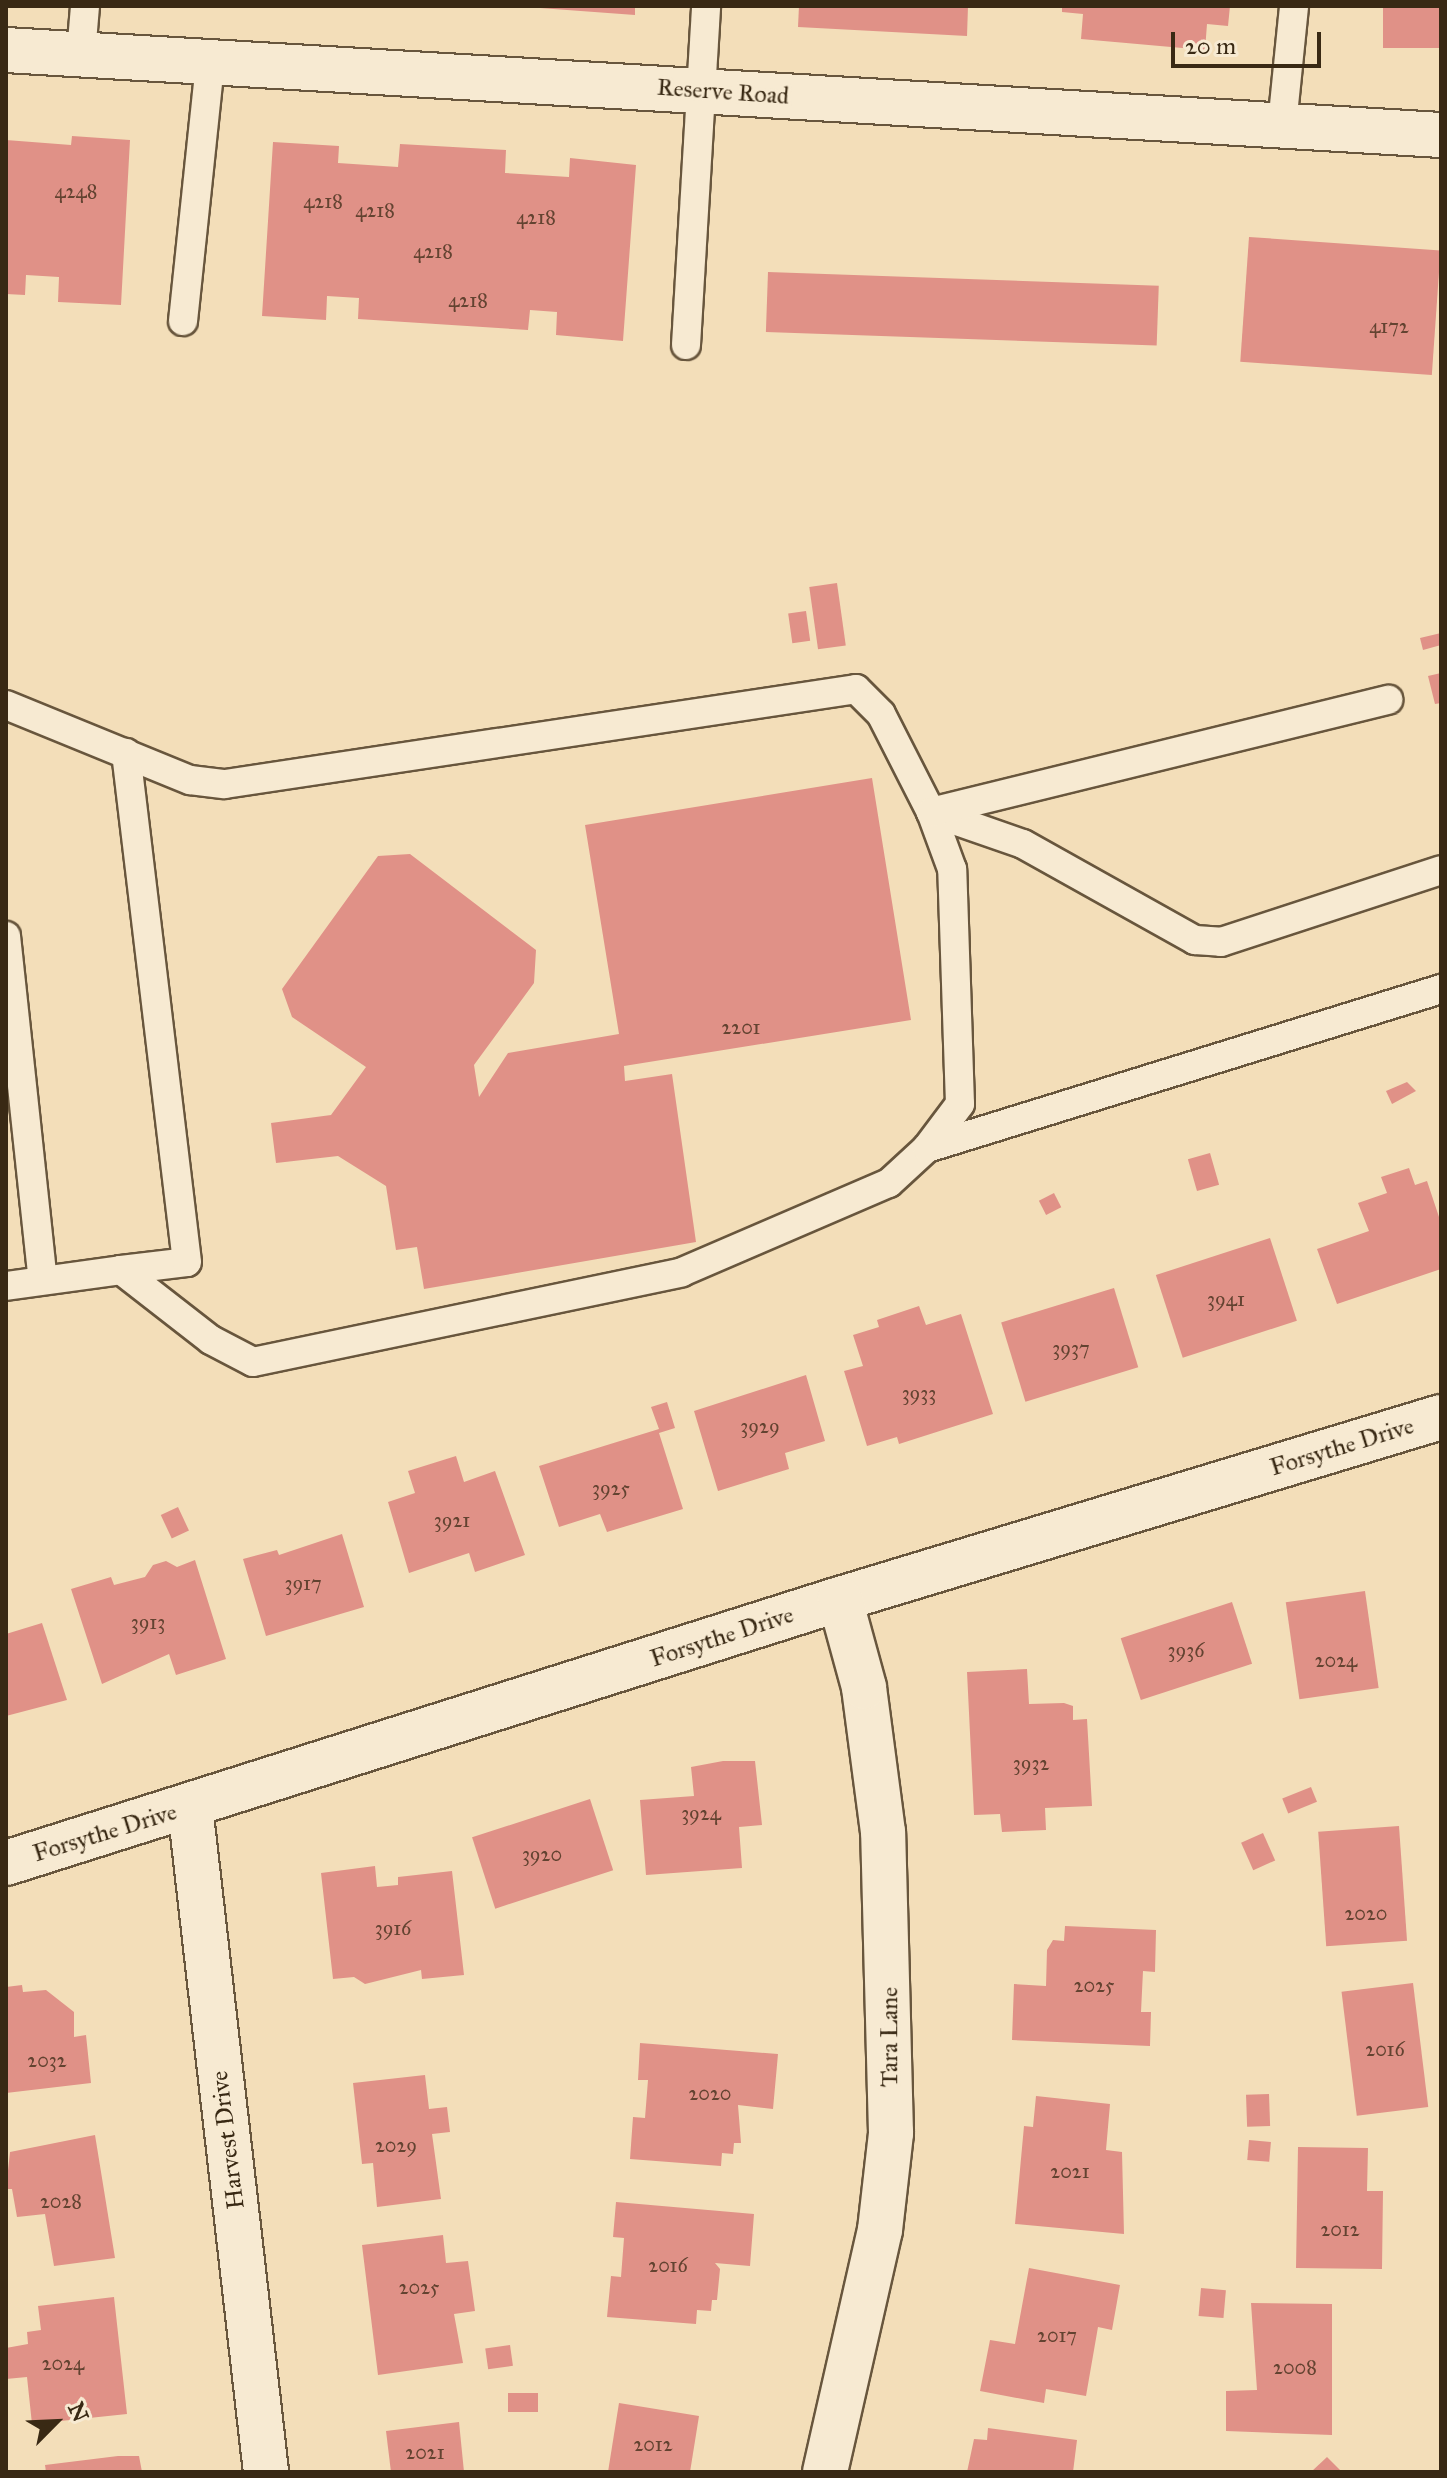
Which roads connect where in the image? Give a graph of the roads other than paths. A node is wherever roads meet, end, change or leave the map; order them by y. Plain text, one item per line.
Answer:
1 (85, 6) edge
2 (706, 6) edge
3 (1294, 6) edge
4 (6, 50) edge
5 (81, 54) junction
6 (210, 62) junction
7 (700, 91) junction
8 (1282, 125) junction
9 (1441, 135) edge
10 (183, 321) dead end
11 (686, 345) dead end
12 (1388, 700) dead end
13 (6, 705) edge
14 (126, 753) junction
15 (931, 812) junction
16 (1441, 870) edge
17 (6, 936) edge
18 (1441, 989) edge
19 (927, 1148) junction
20 (121, 1270) junction
21 (43, 1280) junction
22 (6, 1286) edge
23 (1441, 1417) edge
24 (840, 1599) junction
25 (190, 1807) junction
26 (6, 1863) edge
27 (266, 2472) edge
28 (825, 2472) edge

1 - 5 lane
2 - 7 lane
3 - 8 lane
4 - 5 street, Reserve Road
5 - 6 street, Reserve Road
6 - 7 street, Reserve Road
6 - 10 lane
7 - 8 street, Reserve Road
7 - 11 lane
8 - 9 street, Reserve Road
12 - 15 lane
13 - 14 lane
14 - 15 lane
14 - 20 lane
15 - 16 lane
15 - 19 lane
17 - 21 lane
18 - 19 lane
19 - 20 lane
20 - 21 lane
21 - 22 lane
23 - 24 street, Forsythe Drive
24 - 25 street, Forsythe Drive
24 - 28 street, Tara Lane
25 - 26 street, Forsythe Drive
25 - 27 street, Harvest Drive

